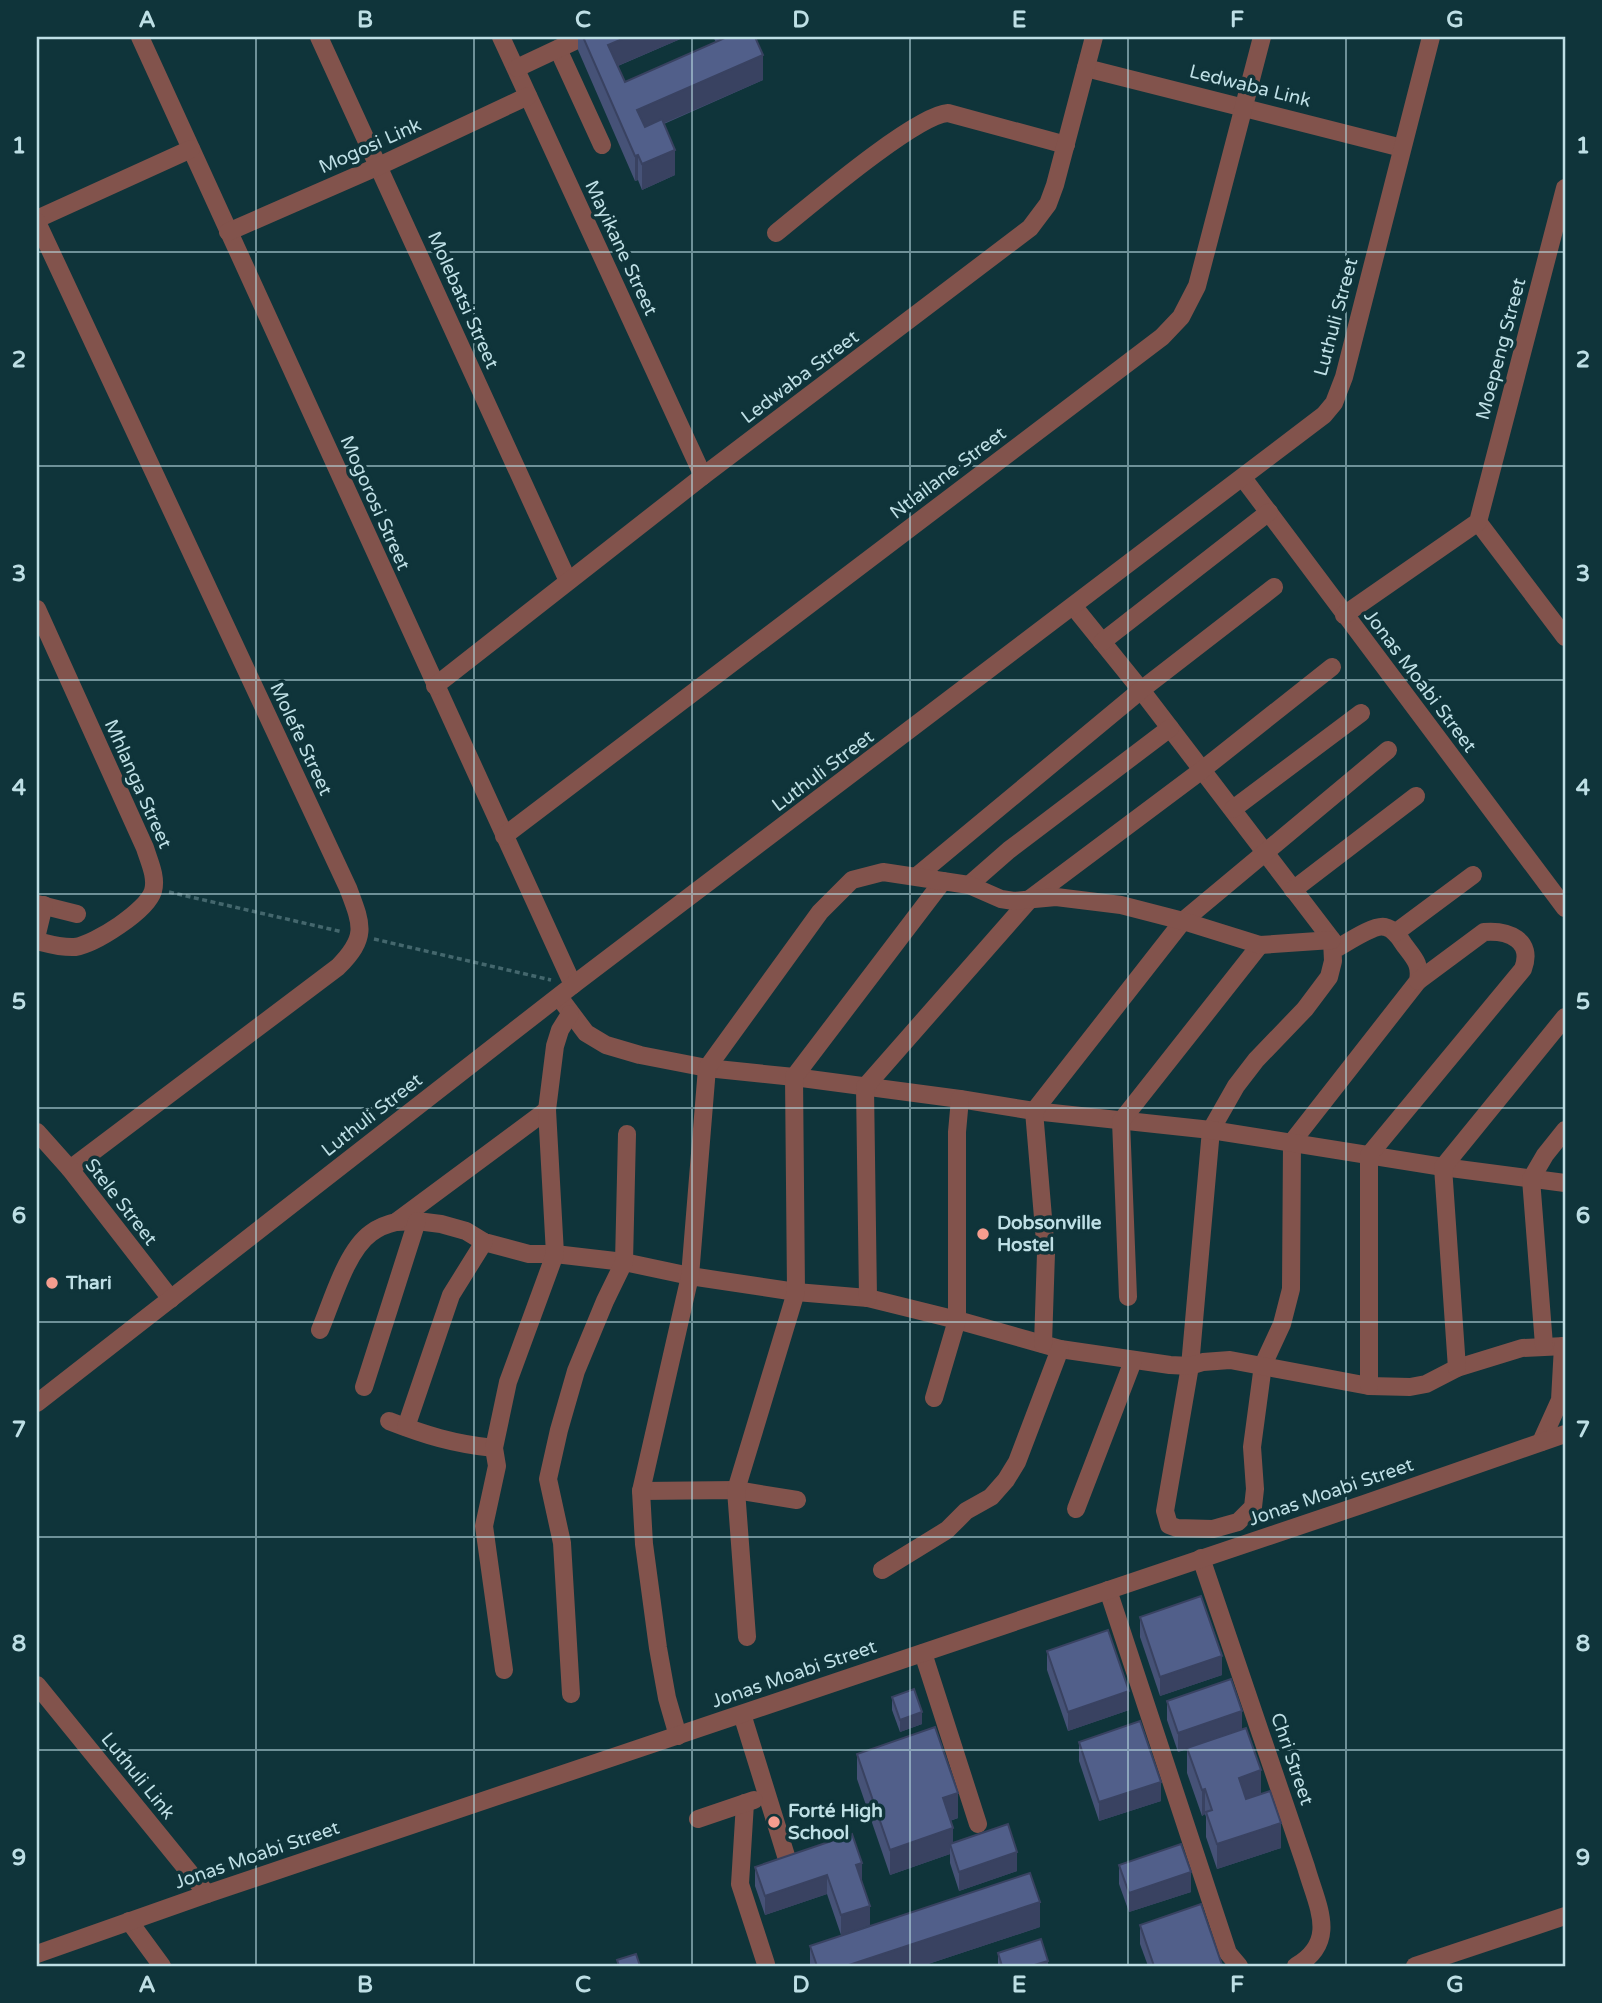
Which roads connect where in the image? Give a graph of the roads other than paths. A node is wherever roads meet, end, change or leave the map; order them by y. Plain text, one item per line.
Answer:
1 (140, 37) edge
2 (319, 37) edge
3 (502, 37) edge
4 (583, 37) edge
5 (1094, 37) edge
6 (1262, 37) edge
7 (1431, 37) edge
8 (558, 49) junction
9 (517, 68) junction
10 (1086, 68) junction
11 (528, 96) junction
12 (1244, 106) junction
13 (602, 145) dead end
14 (1066, 145) junction
15 (1402, 148) junction
16 (191, 149) junction
17 (379, 166) junction
18 (1565, 188) edge
19 (37, 221) edge
20 (228, 232) junction
21 (776, 233) dead end
22 (703, 476) junction
23 (1243, 478) junction
24 (1269, 512) junction
25 (1478, 522) junction
26 (568, 582) junction
27 (1274, 587) dead end
28 (1074, 607) junction
29 (37, 609) edge
30 (1344, 615) junction
31 (1565, 637) edge
32 (1102, 642) junction
33 (1332, 667) dead end
34 (435, 686) junction
35 (1141, 690) junction
36 (1361, 713) dead end
37 (1170, 727) junction
38 (1388, 750) dead end
39 (1202, 770) junction
40 (1416, 796) dead end
41 (1233, 809) junction
42 (504, 836) junction
43 (1266, 852) junction
44 (1473, 875) dead end
45 (917, 876) junction
46 (943, 881) junction
47 (969, 886) junction
48 (1293, 890) junction
49 (1031, 898) junction
50 (41, 905) edge
51 (1565, 908) edge
52 (77, 914) dead end
53 (1183, 921) junction
54 (1395, 933) junction
55 (37, 934) edge
56 (37, 941) edge
57 (1260, 945) junction
58 (1333, 945) junction
59 (1418, 981) junction
60 (573, 985) junction
61 (559, 996) junction
62 (570, 1014) junction
63 (1565, 1017) edge
64 (707, 1068) junction
65 (794, 1077) junction
66 (865, 1087) junction
67 (960, 1099) junction
68 (547, 1110) junction
69 (1034, 1111) junction
70 (1121, 1121) junction
71 (1211, 1130) junction
72 (1565, 1130) edge
73 (37, 1132) edge
74 (627, 1134) dead end
75 (1292, 1142) junction
76 (1368, 1155) junction
77 (1443, 1167) junction
78 (70, 1170) junction
79 (1531, 1179) junction
80 (1565, 1183) edge
81 (417, 1221) junction
82 (396, 1222) junction
83 (484, 1242) junction
84 (555, 1254) junction
85 (624, 1262) junction
86 (690, 1276) junction
87 (796, 1293) junction
88 (1128, 1297) dead end
89 (868, 1298) junction
90 (171, 1299) junction
91 (957, 1320) junction
92 (320, 1330) dead end
93 (1544, 1345) junction
94 (1564, 1346) edge
95 (1051, 1347) junction
96 (1133, 1361) junction
97 (1263, 1365) junction
98 (1190, 1366) junction
99 (1457, 1368) junction
100 (1369, 1386) junction
101 (364, 1387) dead end
102 (934, 1398) dead end
103 (37, 1403) edge
104 (389, 1420) dead end
105 (406, 1427) junction
106 (1565, 1434) edge
107 (1541, 1442) junction
108 (494, 1448) junction
109 (736, 1490) junction
110 (640, 1491) junction
111 (797, 1500) dead end
112 (1076, 1509) dead end
113 (1201, 1558) junction
114 (882, 1570) dead end
115 (1108, 1590) junction
116 (747, 1637) dead end
117 (923, 1653) junction
118 (503, 1670) dead end
119 (37, 1685) edge
120 (571, 1694) dead end
121 (742, 1714) junction
122 (678, 1736) junction
123 (767, 1796) junction
124 (745, 1803) junction
125 (698, 1819) dead end
126 (978, 1824) dead end
127 (787, 1859) edge
128 (207, 1894) junction
129 (1565, 1916) edge
130 (129, 1921) junction
131 (37, 1954) edge
132 (766, 1964) dead end
133 (162, 1966) edge
134 (1239, 1966) edge
135 (1296, 1966) edge
136 (1415, 1966) edge

1 - 16 street, Mogorosi Street
2 - 17 street, Molebatsi Street
3 - 9 street, Mayikane Street
4 - 8 street
5 - 10 street, Ledwaba Street
6 - 12 street, Ntlailane Street
7 - 15 street, Luthuli Street
8 - 9 street
8 - 13 street
9 - 11 street, Mayikane Street
10 - 12 street, Ledwaba Link
10 - 14 street, Ledwaba Street
11 - 17 street, Mogosi Link
11 - 22 street, Mayikane Street
12 - 15 street, Ledwaba Link
12 - 42 street, Ntlailane Street
14 - 21 street
14 - 22 street, Ledwaba Street
15 - 23 street, Luthuli Street
16 - 19 street
16 - 20 street, Mogorosi Street
17 - 20 street, Mogosi Link
17 - 26 street, Molebatsi Street
18 - 25 street, Moepeng Street
19 - 78 street, Molefe Street
20 - 34 street, Mogorosi Street
22 - 26 street, Ledwaba Street
23 - 24 street, Jonas Moabi Street
23 - 28 street, Luthuli Street
24 - 30 street, Jonas Moabi Street
24 - 32 street
25 - 30 street
25 - 31 street
26 - 34 street, Ledwaba Street
27 - 35 street
28 - 32 street
28 - 60 street, Luthuli Street
29 - 56 street, Mhlanga Street
30 - 51 street, Jonas Moabi Street
32 - 35 street
33 - 39 street
34 - 42 street, Mogorosi Street
35 - 37 street
35 - 45 street
36 - 41 street
37 - 39 street
37 - 47 street
38 - 43 street
39 - 41 street
39 - 49 street
40 - 48 street
41 - 43 street
42 - 60 street, Mogorosi Street
43 - 48 street
43 - 53 street
44 - 54 street
45 - 46 street
45 - 64 street
46 - 47 street
46 - 65 street
47 - 49 street
48 - 58 street
49 - 53 street
49 - 66 street
50 - 52 street
50 - 55 street
53 - 57 street
53 - 69 street
54 - 58 street
54 - 59 street
57 - 58 street
57 - 70 street
58 - 71 street
59 - 75 street
59 - 76 street
60 - 61 street, Luthuli Street
61 - 62 street
61 - 90 street, Luthuli Street
62 - 64 street
62 - 68 street
63 - 77 street
64 - 65 street
64 - 86 street
65 - 66 street
65 - 87 street
66 - 67 street
66 - 89 street
67 - 69 street
67 - 91 street
68 - 82 street
68 - 84 street
69 - 70 street
69 - 95 street
70 - 71 street
70 - 88 street
71 - 75 street
71 - 98 street
72 - 79 street
73 - 78 street, Stele Street
74 - 85 street
75 - 76 street
75 - 97 street
76 - 77 street
76 - 100 street
77 - 79 street
77 - 99 street
78 - 90 street, Stele Street
79 - 80 street
79 - 93 street
81 - 82 street
81 - 83 street
81 - 101 street
82 - 92 street
83 - 84 street
83 - 105 street
84 - 85 street
84 - 108 street
85 - 86 street
85 - 120 street
86 - 87 street
86 - 110 street
87 - 89 street
87 - 109 street
89 - 91 street
90 - 103 street, Luthuli Street
91 - 95 street
91 - 102 street
93 - 94 street
93 - 99 street
94 - 107 street
95 - 96 street
95 - 114 street
96 - 98 street
96 - 112 street
97 - 98 street
97 - 98 street
97 - 100 street
99 - 100 street
104 - 105 street
105 - 108 street
106 - 107 street, Jonas Moabi Street
107 - 113 street, Jonas Moabi Street
108 - 118 street
109 - 110 street
109 - 111 street
109 - 116 street
110 - 122 street
113 - 115 street, Jonas Moabi Street
113 - 135 street, Chri Street
115 - 117 street, Jonas Moabi Street
115 - 134 street
117 - 121 street, Jonas Moabi Street
117 - 126 street
119 - 128 street, Luthuli Link
121 - 122 street, Jonas Moabi Street
121 - 123 street
122 - 128 street, Jonas Moabi Street
123 - 124 street
123 - 127 street
124 - 125 street
124 - 132 street
128 - 130 street, Jonas Moabi Street
129 - 136 street
130 - 131 street, Jonas Moabi Street
130 - 133 street

